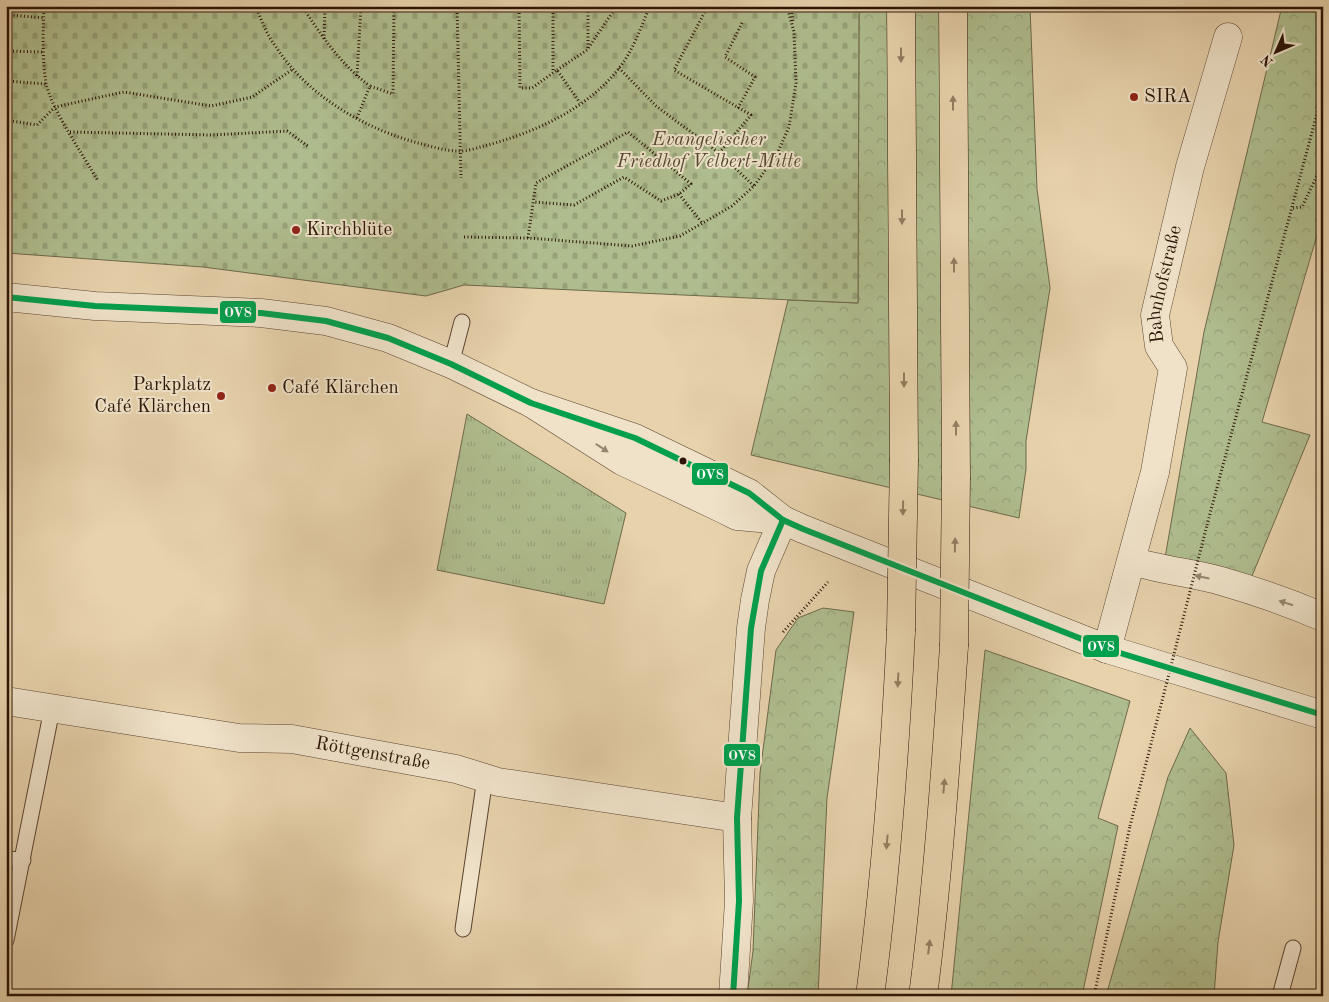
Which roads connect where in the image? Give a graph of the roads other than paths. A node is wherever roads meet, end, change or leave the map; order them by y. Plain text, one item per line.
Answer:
1 (901, 6) edge
2 (952, 6) edge
3 (1228, 37) dead end
4 (6, 297) edge
5 (462, 322) dead end
6 (451, 364) junction
7 (783, 520) junction
8 (1132, 560) junction
9 (1323, 617) edge
10 (1107, 648) junction
11 (6, 701) edge
12 (52, 709) junction
13 (1323, 716) edge
14 (485, 778) junction
15 (737, 818) junction
16 (6, 859) edge
17 (23, 860) junction
18 (463, 929) dead end
19 (6, 940) edge
20 (1293, 948) dead end
21 (733, 996) edge
22 (870, 996) edge
23 (923, 996) edge
24 (1280, 996) edge

1 -> 22 highway, bridge
23 -> 2 highway, bridge
3 - 8 street, Bahnhofstraße
4 - 6 street
5 - 6 lane
6 - 7 street
7 - 10 street
7 - 15 street
9 -> 8 street
8 - 10 street, Bahnhofstraße
10 - 13 street
11 - 12 street, Röttgenstraße
12 - 14 street, Röttgenstraße
12 - 17 lane
14 - 15 street, Röttgenstraße
14 - 18 lane
15 - 21 street
16 - 17 lane
17 - 19 lane
20 - 24 lane

